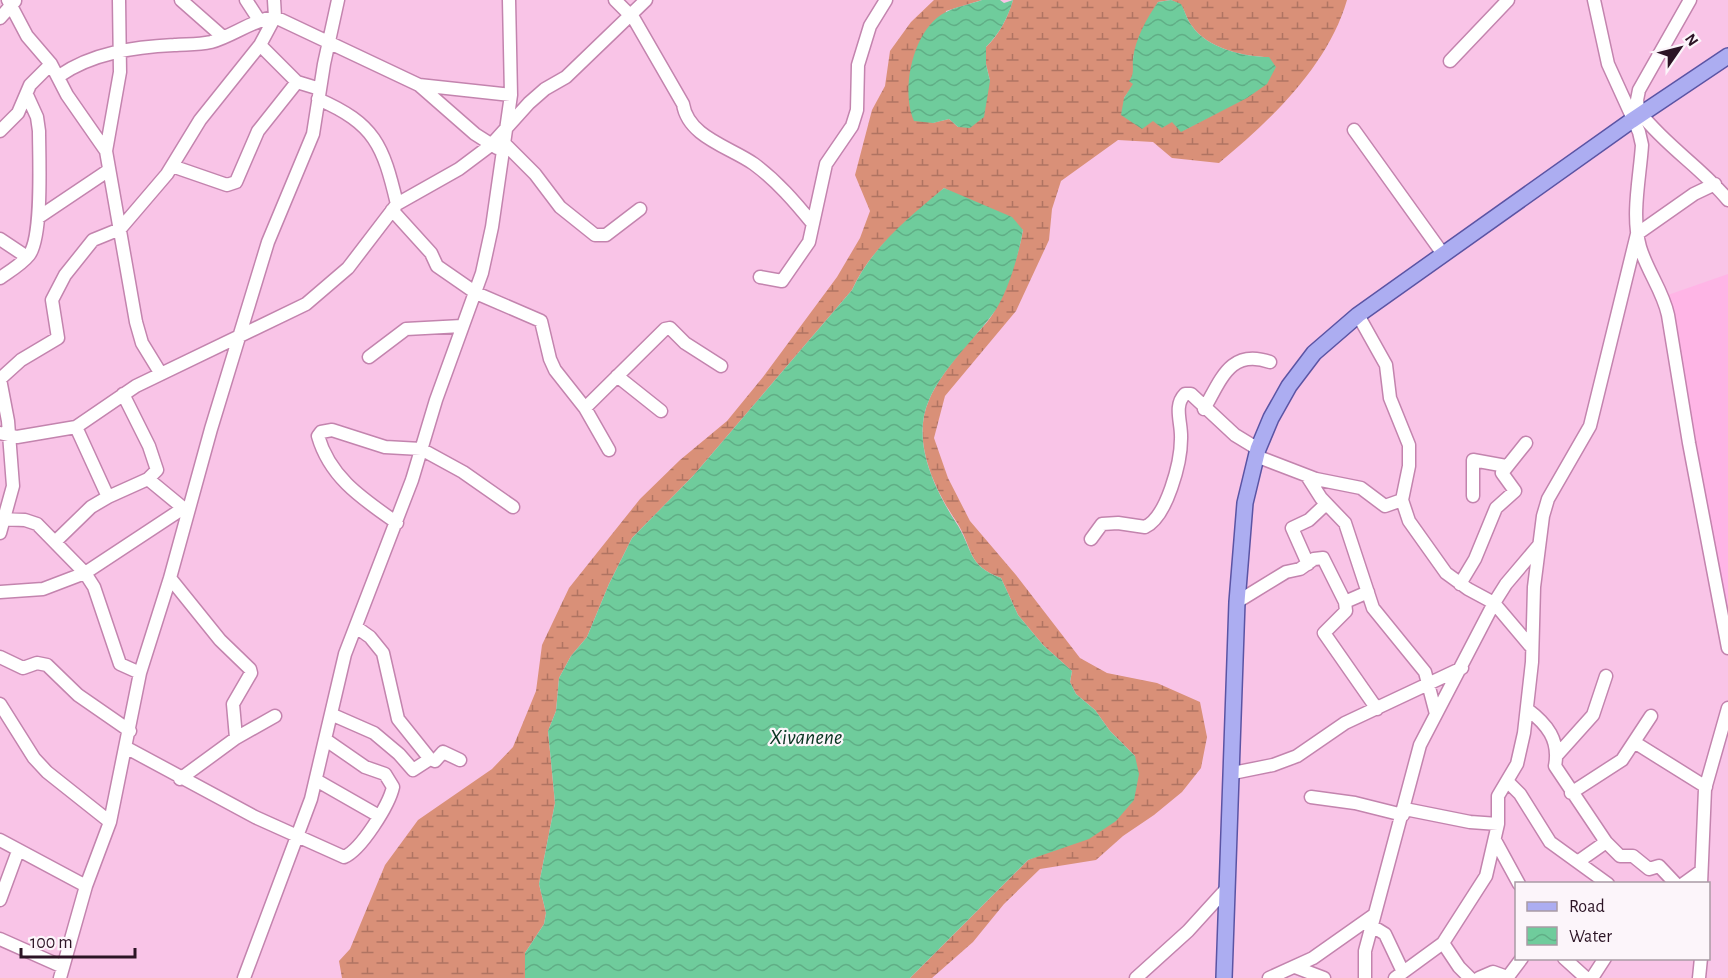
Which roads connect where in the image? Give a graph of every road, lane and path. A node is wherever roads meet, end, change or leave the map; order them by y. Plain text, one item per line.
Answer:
1 (119, 0) edge
2 (181, 0) edge
3 (246, 0) edge
4 (274, 0) edge
5 (338, 0) edge
6 (509, 0) edge
7 (615, 0) edge
8 (645, 0) edge
9 (886, 0) edge
10 (1506, 0) edge
11 (1594, 0) edge
12 (1690, 0) edge
13 (12, 2) edge
14 (629, 13) junction
15 (275, 16) junction
16 (0, 18) edge
17 (260, 20) junction
18 (223, 37) junction
19 (328, 43) junction
20 (260, 45) junction
21 (120, 52) junction
22 (1728, 56) edge
23 (1450, 61) dead end
24 (51, 64) junction
25 (58, 76) junction
26 (297, 82) junction
27 (419, 85) junction
28 (319, 94) junction
29 (27, 95) junction
30 (511, 95) junction
31 (1638, 116) junction
32 (507, 130) junction
33 (1354, 130) dead end
34 (0, 131) edge
35 (491, 146) junction
36 (504, 148) junction
37 (106, 151) junction
38 (172, 166) junction
39 (108, 170) junction
40 (1715, 184) junction
41 (1728, 200) edge
42 (395, 207) junction
43 (640, 209) dead end
44 (39, 217) junction
45 (813, 224) junction
46 (120, 230) junction
47 (1637, 234) junction
48 (0, 239) edge
49 (1443, 254) junction
50 (27, 257) junction
51 (760, 277) dead end
52 (0, 278) edge
53 (476, 293) junction
54 (1358, 315) junction
55 (462, 326) junction
56 (240, 336) junction
57 (369, 357) dead end
58 (1270, 362) dead end
59 (721, 366) dead end
60 (161, 374) junction
61 (617, 376) junction
62 (123, 394) junction
63 (585, 408) junction
64 (1204, 409) junction
65 (661, 411) dead end
66 (76, 427) junction
67 (5, 435) edge
68 (1526, 443) dead end
69 (422, 449) junction
70 (609, 450) dead end
71 (1257, 453) junction
72 (1506, 466) junction
73 (1307, 476) junction
74 (148, 479) junction
75 (1473, 495) dead end
76 (108, 497) junction
77 (1402, 500) junction
78 (1326, 504) junction
79 (513, 507) dead end
80 (185, 511) junction
81 (397, 523) junction
82 (1, 524) edge
83 (1091, 539) dead end
84 (56, 541) junction
85 (1539, 545) junction
86 (1308, 564) junction
87 (85, 573) junction
88 (170, 578) junction
89 (1460, 584) junction
90 (0, 592) edge
91 (1368, 592) junction
92 (1237, 602) junction
93 (1345, 602) junction
94 (1494, 603) junction
95 (356, 627) junction
96 (1532, 648) junction
97 (1728, 648) edge
98 (0, 657) edge
99 (1462, 668) junction
100 (140, 673) junction
101 (1606, 676) dead end
102 (1430, 681) junction
103 (0, 704) edge
104 (1728, 708) edge
105 (1377, 709) junction
106 (1527, 709) junction
107 (1436, 714) junction
108 (333, 715) junction
109 (275, 716) dead end
110 (1651, 716) dead end
111 (130, 731) junction
112 (236, 738) junction
113 (326, 740) junction
114 (1634, 742) junction
115 (127, 748) junction
116 (1558, 754) junction
117 (430, 759) junction
118 (460, 760) dead end
119 (1233, 773) junction
120 (180, 779) junction
121 (316, 780) junction
122 (1507, 781) junction
123 (1706, 787) junction
124 (1571, 793) junction
125 (1311, 797) dead end
126 (1404, 812) junction
127 (380, 816) junction
128 (110, 822) junction
129 (1498, 825) junction
130 (299, 835) junction
131 (0, 840) edge
132 (1495, 840) junction
133 (1606, 842) junction
134 (18, 851) junction
135 (1579, 861) junction
136 (1701, 877) edge
137 (1518, 882) edge
138 (1605, 882) edge
139 (1674, 882) edge
140 (86, 886) junction
141 (1228, 887) junction
142 (0, 900) edge
143 (1373, 920) junction
144 (0, 939) edge
145 (1443, 943) junction
146 (1520, 960) edge
147 (1566, 960) edge
148 (1604, 960) edge
149 (1295, 967) junction
150 (61, 972) edge
151 (1399, 975) edge
152 (244, 978) edge
153 (1136, 978) edge
154 (1224, 978) edge
155 (1269, 978) edge
156 (1324, 978) edge
157 (1365, 978) edge
158 (1470, 978) edge
159 (1479, 978) edge
160 (1507, 978) edge
161 (1586, 978) edge
162 (1592, 978) edge

1 - 21 street
2 - 18 street
3 - 17 street
4 - 15 street
5 - 19 street
6 - 30 street
7 - 14 street
8 - 14 street
9 - 45 street
10 - 23 street
11 - 31 street
12 - 31 street
13 - 16 street
13 - 24 street
14 - 32 street
14 - 45 street
15 - 17 street
15 - 19 street
15 - 20 street
17 - 18 street
18 - 21 street
19 - 27 street
19 - 28 street
20 - 26 street
20 - 38 street
21 - 25 street
21 - 37 street
22 - 31 main road
24 - 25 street
24 - 29 street
25 - 37 street
26 - 28 street
26 - 38 street
27 - 30 street
27 - 35 street
28 - 42 street
28 - 56 street
29 - 34 street
29 - 44 street
30 - 32 street
31 - 40 street
31 - 47 street
31 - 49 main road
32 - 35 street
32 - 36 street
33 - 49 street
35 - 36 street
35 - 42 street
36 - 43 street
36 - 53 street
37 - 39 street
38 - 46 street
39 - 44 street
39 - 46 street
40 - 41 street
40 - 47 street
42 - 53 street
42 - 56 street
44 - 50 street
45 - 51 street
46 - 60 street
46 - 67 street
47 - 85 street
47 - 97 street
48 - 50 street
49 - 54 main road
50 - 52 street
53 - 55 street
53 - 63 street
54 - 71 main road
54 - 77 street
55 - 57 street
55 - 69 street
56 - 60 street
56 - 80 street
58 - 64 street
59 - 61 street
60 - 62 street
61 - 63 street
61 - 65 street
62 - 66 street
62 - 74 street
63 - 70 street
64 - 71 street
64 - 83 street
66 - 67 street
66 - 76 street
67 - 82 street
68 - 72 street
69 - 79 street
69 - 81 street
69 - 81 street
71 - 73 street
71 - 92 main road
72 - 75 street
72 - 89 street
73 - 77 street
73 - 78 street
74 - 76 street
74 - 80 street
76 - 84 street
77 - 89 street
78 - 86 street
78 - 91 street
80 - 87 street
80 - 88 street
81 - 95 street
82 - 84 street
84 - 87 street
85 - 94 street
85 - 96 street
86 - 92 street
86 - 93 street
87 - 90 street
87 - 100 street
88 - 100 street
88 - 112 street
89 - 94 street
91 - 93 street
91 - 102 street
92 - 119 main road
93 - 105 street
94 - 96 street
94 - 99 street
95 - 108 street
95 - 117 street
96 - 106 street
98 - 111 street
99 - 102 street
99 - 107 street
100 - 111 street
101 - 116 street
102 - 105 street
102 - 107 street
103 - 128 street
104 - 123 street
105 - 119 street
106 - 116 street
106 - 122 street
107 - 126 street
108 - 113 street
108 - 117 street
109 - 112 street
110 - 114 street
111 - 115 street
112 - 120 street
113 - 121 street
113 - 127 street
114 - 123 street
114 - 124 street
115 - 120 street
115 - 128 street
116 - 124 street
117 - 118 street
119 - 141 main road
120 - 130 street
121 - 127 street
121 - 130 street
122 - 129 street
122 - 135 street
123 - 136 street
124 - 133 street
125 - 126 street
126 - 129 street
126 - 143 street
127 - 130 street
128 - 140 street
129 - 132 street
130 - 152 street
131 - 134 street
132 - 137 street
132 - 145 street
133 - 135 street
133 - 139 street
134 - 140 street
134 - 142 street
135 - 138 street
140 - 150 street
141 - 153 street
141 - 154 main road
143 - 149 street
143 - 151 street
143 - 157 street
144 - 150 street
145 - 151 street
145 - 158 street
146 - 160 street
147 - 161 street
148 - 162 street
149 - 155 street
149 - 156 street
159 - 160 street

